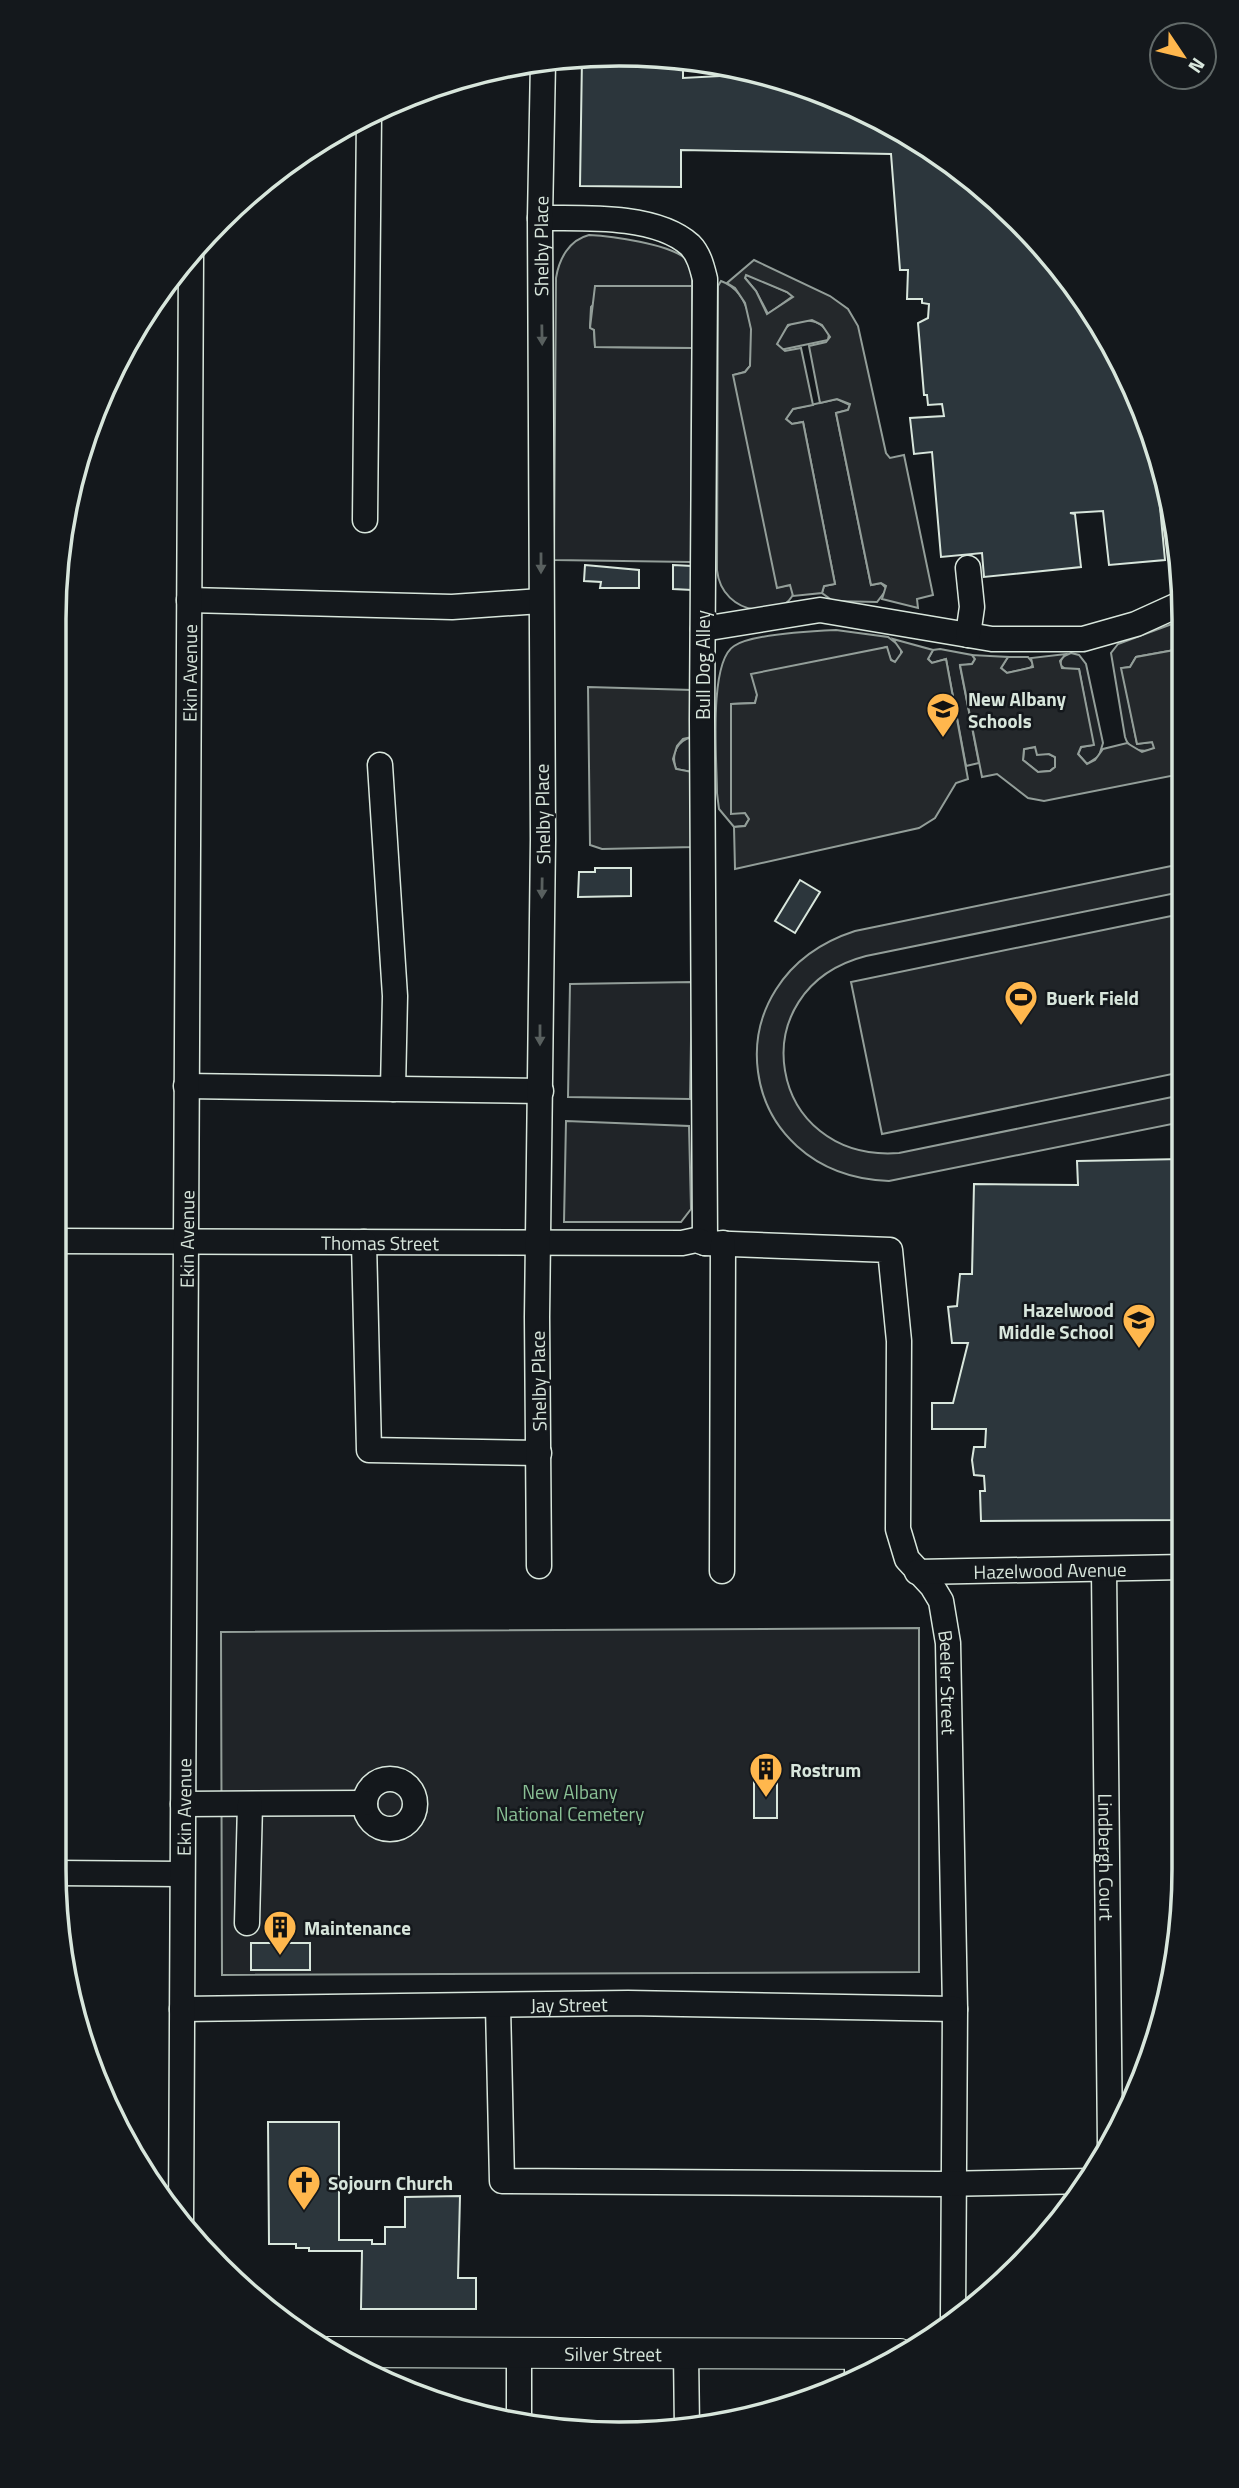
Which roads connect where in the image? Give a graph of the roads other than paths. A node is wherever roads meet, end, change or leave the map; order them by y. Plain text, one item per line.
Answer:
1 (543, 72) edge
2 (369, 127) edge
3 (540, 218) junction
4 (191, 271) edge
5 (365, 520) dead end
6 (968, 568) dead end
7 (189, 600) junction
8 (541, 601) junction
9 (1172, 608) edge
10 (703, 629) junction
11 (968, 635) junction
12 (380, 765) dead end
13 (186, 1086) junction
14 (393, 1089) junction
15 (541, 1091) junction
16 (66, 1241) edge
17 (186, 1242) junction
18 (364, 1242) junction
19 (538, 1243) junction
20 (714, 1243) junction
21 (539, 1453) junction
22 (539, 1566) dead end
23 (1172, 1567) edge
24 (1104, 1570) junction
25 (722, 1571) dead end
26 (917, 1572) junction
27 (365, 1802) dead end
28 (183, 1804) junction
29 (250, 1804) junction
30 (66, 1873) edge
31 (182, 1874) junction
32 (247, 1923) dead end
33 (498, 2006) junction
34 (181, 2009) junction
35 (956, 2009) junction
36 (1110, 2123) edge
37 (1075, 2181) edge
38 (954, 2184) junction
39 (180, 2204) edge
40 (953, 2309) edge
41 (519, 2352) junction
42 (686, 2353) junction
43 (358, 2355) edge
44 (857, 2367) edge
45 (519, 2412) edge
46 (687, 2417) edge

1 - 3 street, Shelby Place
2 - 5 street
3 -> 8 street, Shelby Place
3 - 10 street, Bull Dog Alley
4 - 7 street, Ekin Avenue
6 - 11 street
7 - 8 street
7 - 13 street, Ekin Avenue
8 -> 15 street, Shelby Place
9 - 11 street
10 - 11 street
10 - 20 street, Bull Dog Alley
12 - 14 street
13 - 14 street
13 - 17 street, Ekin Avenue
14 - 15 street
15 - 19 street, Shelby Place
16 - 17 street, Thomas Street
17 - 18 street, Thomas Street
17 - 28 street, Ekin Avenue
18 - 19 street, Thomas Street
18 - 21 street
19 - 20 street, Thomas Street
19 - 21 street, Shelby Place
20 - 25 street, Bull Dog Alley
20 - 26 street, Beeler Street
21 - 22 street, Shelby Place
23 - 24 street, Hazelwood Avenue
24 - 26 street, Hazelwood Avenue
24 - 36 street, Lindbergh Court
26 - 35 street, Beeler Street
27 - 29 street
28 - 29 street
28 - 31 street, Ekin Avenue
29 - 32 street
30 - 31 street
31 - 34 street, Ekin Avenue
33 - 34 street, Jay Street
33 - 35 street, Jay Street
33 - 38 street
34 - 39 street, Ekin Avenue
35 - 38 street, Beeler Street
37 - 38 street
38 - 40 street, Beeler Street
41 - 42 main road, Silver Street
41 - 43 main road, Silver Street
41 - 45 street
42 - 44 main road, Silver Street
42 - 46 street

